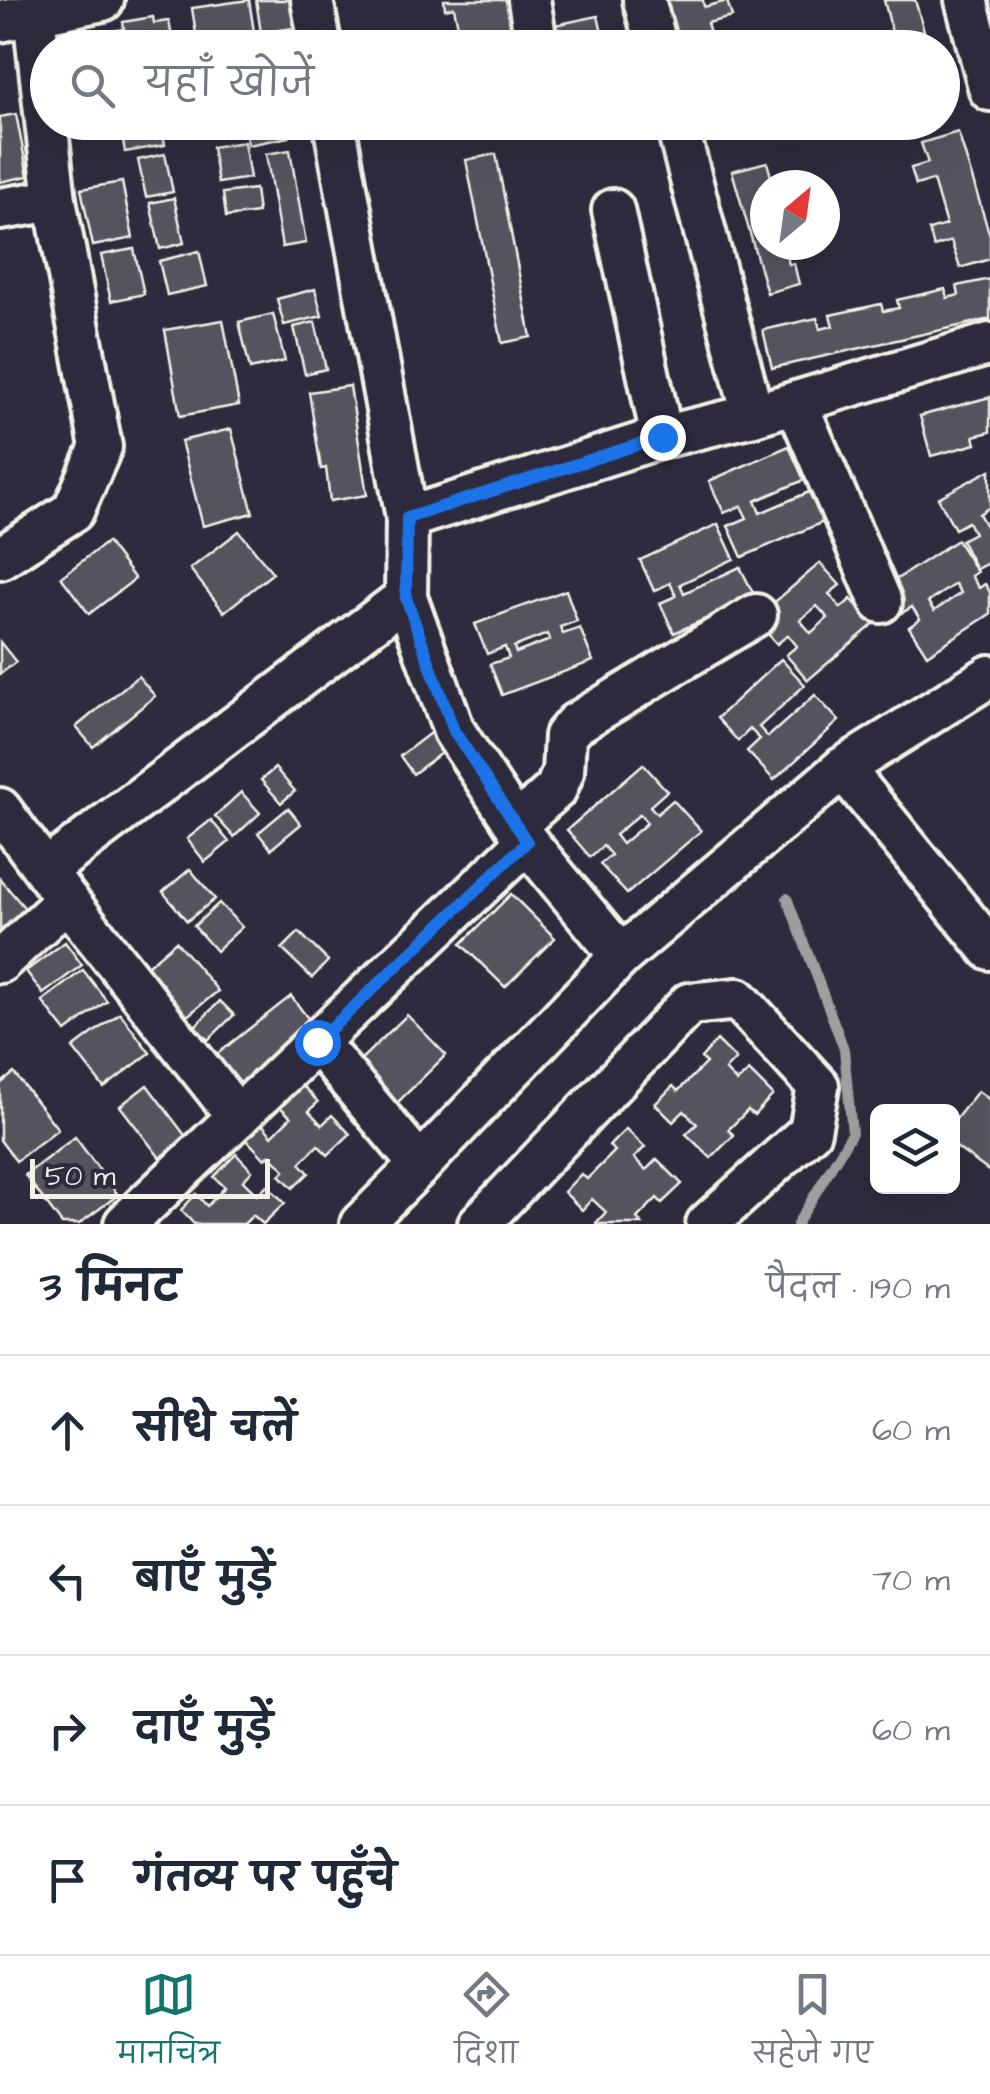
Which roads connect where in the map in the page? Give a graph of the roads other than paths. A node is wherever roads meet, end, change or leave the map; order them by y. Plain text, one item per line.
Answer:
1 (103, 0) edge
2 (312, 0) edge
3 (528, 0) edge
4 (644, 0) edge
5 (966, 0) edge
6 (17, 18) edge
7 (318, 30) edge
8 (535, 30) edge
9 (652, 30) edge
10 (30, 79) edge
11 (990, 90) edge
12 (43, 140) edge
13 (337, 140) edge
14 (681, 140) edge
15 (56, 200) junction
16 (0, 209) edge
17 (613, 210) dead end
18 (990, 344) edge
19 (796, 402) junction
20 (753, 416) junction
21 (662, 437) junction
22 (407, 518) junction
23 (0, 558) edge
24 (406, 598) junction
25 (881, 602) dead end
26 (756, 615) dead end
27 (990, 676) edge
28 (843, 768) junction
29 (0, 809) edge
30 (522, 834) junction
31 (57, 884) junction
32 (990, 948) edge
33 (622, 956) junction
34 (0, 962) edge
35 (317, 1042) junction
36 (238, 1116) junction
37 (420, 1166) junction
38 (364, 1223) edge
39 (125, 1224) edge
40 (479, 1224) edge
41 (706, 1224) edge

1 - 6 street
2 - 7 street
3 - 8 street
4 - 9 street
5 - 11 street
6 - 10 street
12 - 15 street
13 - 22 street
14 - 20 street
15 - 16 street
15 - 23 street
17 - 21 street
18 - 19 street
19 - 20 street
19 - 25 street
20 - 21 street
21 - 22 street
22 - 24 street
24 - 30 street
24 - 31 street
26 - 30 street
27 - 28 street
28 - 32 street
28 - 33 street
29 - 31 street
30 - 33 street
30 - 35 street
31 - 34 street
31 - 36 street
33 - 37 street
35 - 36 street
35 - 37 street
36 - 39 street
37 - 38 street
40 - 41 street

